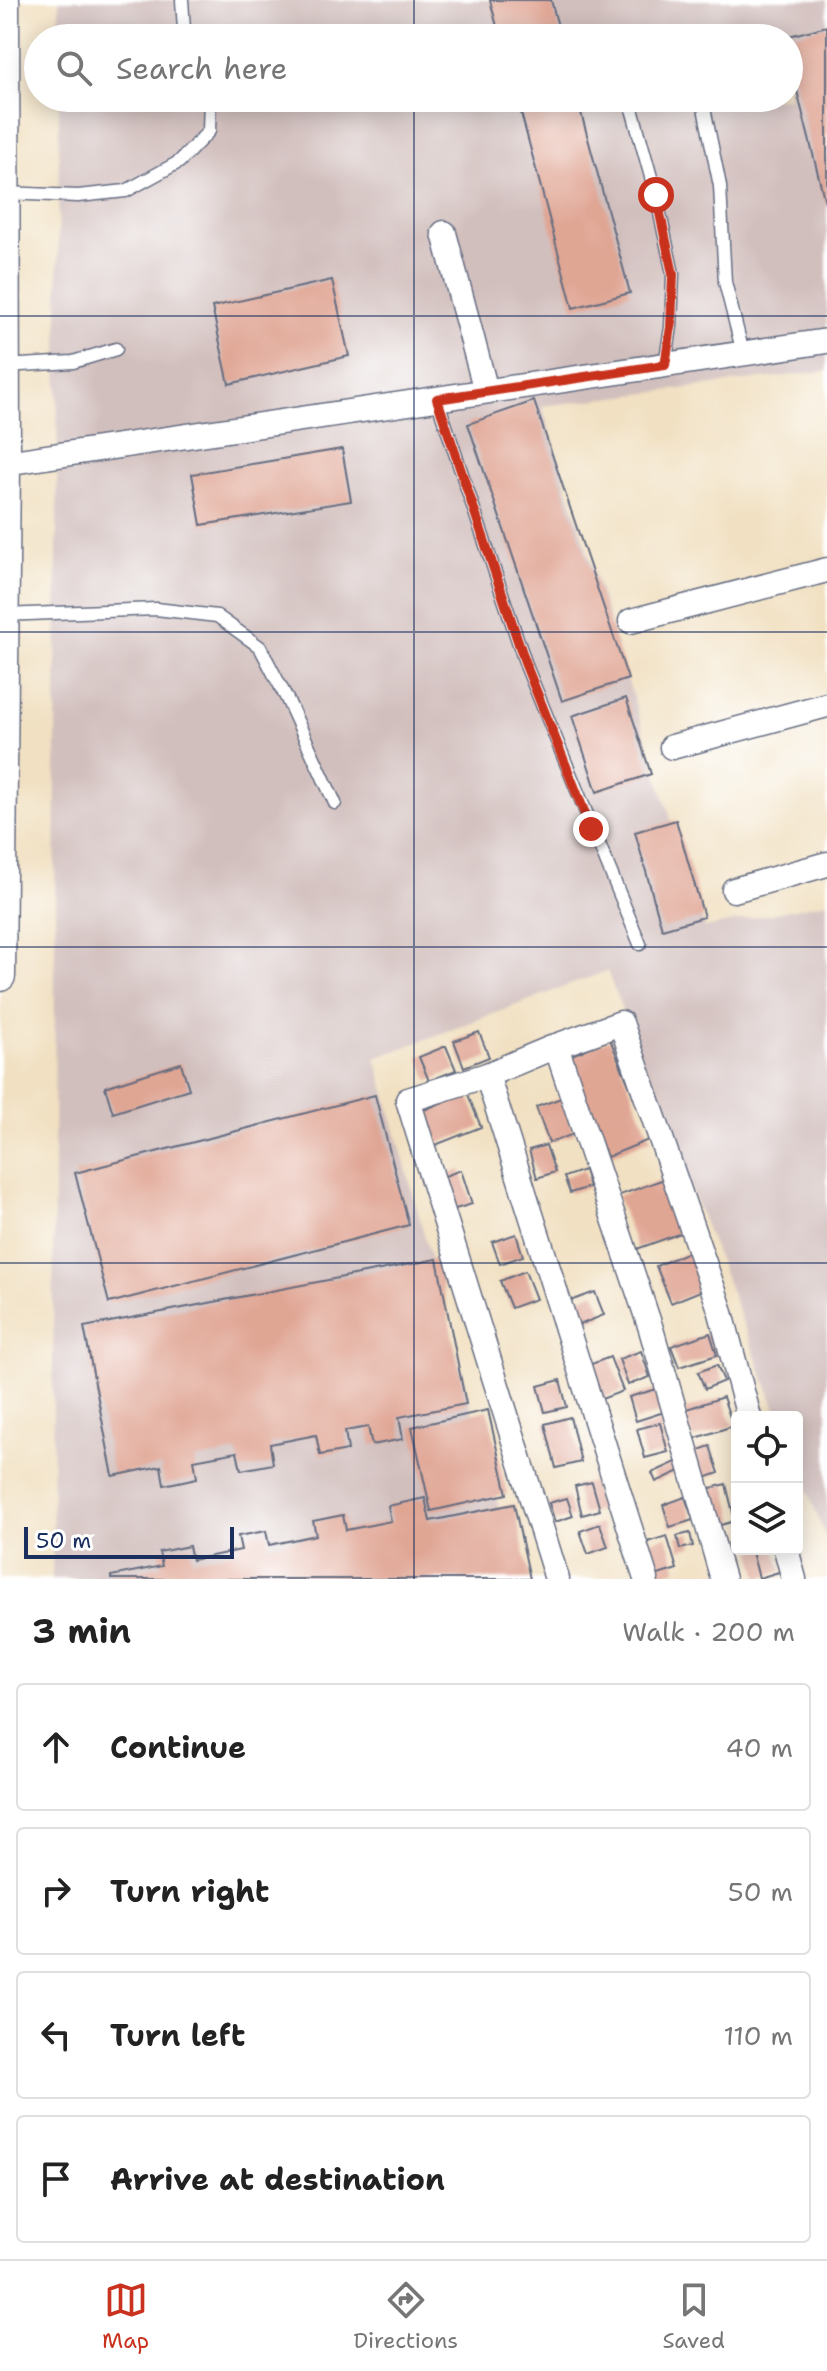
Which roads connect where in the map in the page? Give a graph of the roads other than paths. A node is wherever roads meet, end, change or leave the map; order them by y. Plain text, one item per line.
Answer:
1 (4, 0) edge
2 (182, 0) edge
3 (184, 24) edge
4 (210, 112) edge
5 (633, 112) edge
6 (705, 112) edge
7 (4, 193) junction
8 (444, 233) dead end
9 (827, 341) edge
10 (116, 349) dead end
11 (743, 353) junction
12 (665, 365) junction
13 (4, 366) junction
14 (486, 391) junction
15 (437, 399) junction
16 (5, 463) junction
17 (827, 570) edge
18 (3, 615) junction
19 (631, 621) dead end
20 (827, 705) edge
21 (672, 747) dead end
22 (335, 803) dead end
23 (827, 864) edge
24 (734, 890) dead end
25 (640, 944) dead end
26 (0, 976) edge
27 (556, 1046) junction
28 (487, 1075) junction
29 (747, 1411) edge
30 (788, 1555) edge
31 (557, 1579) edge
32 (646, 1579) edge
33 (723, 1579) edge
34 (794, 1579) edge

1 - 7 street
2 - 3 lane
4 - 7 lane
5 - 12 lane
6 - 11 lane
7 - 13 street
8 - 14 street
9 - 11 street
10 - 13 lane
11 - 12 street
12 - 14 street
13 - 16 street
14 - 15 street
15 - 16 street
15 - 25 lane
16 - 18 street
17 - 19 street
18 - 22 lane
18 - 26 street
20 - 21 street
23 - 24 street
27 - 28 street
27 - 29 street
27 - 33 street
28 - 31 street
28 - 32 street
30 - 34 street

